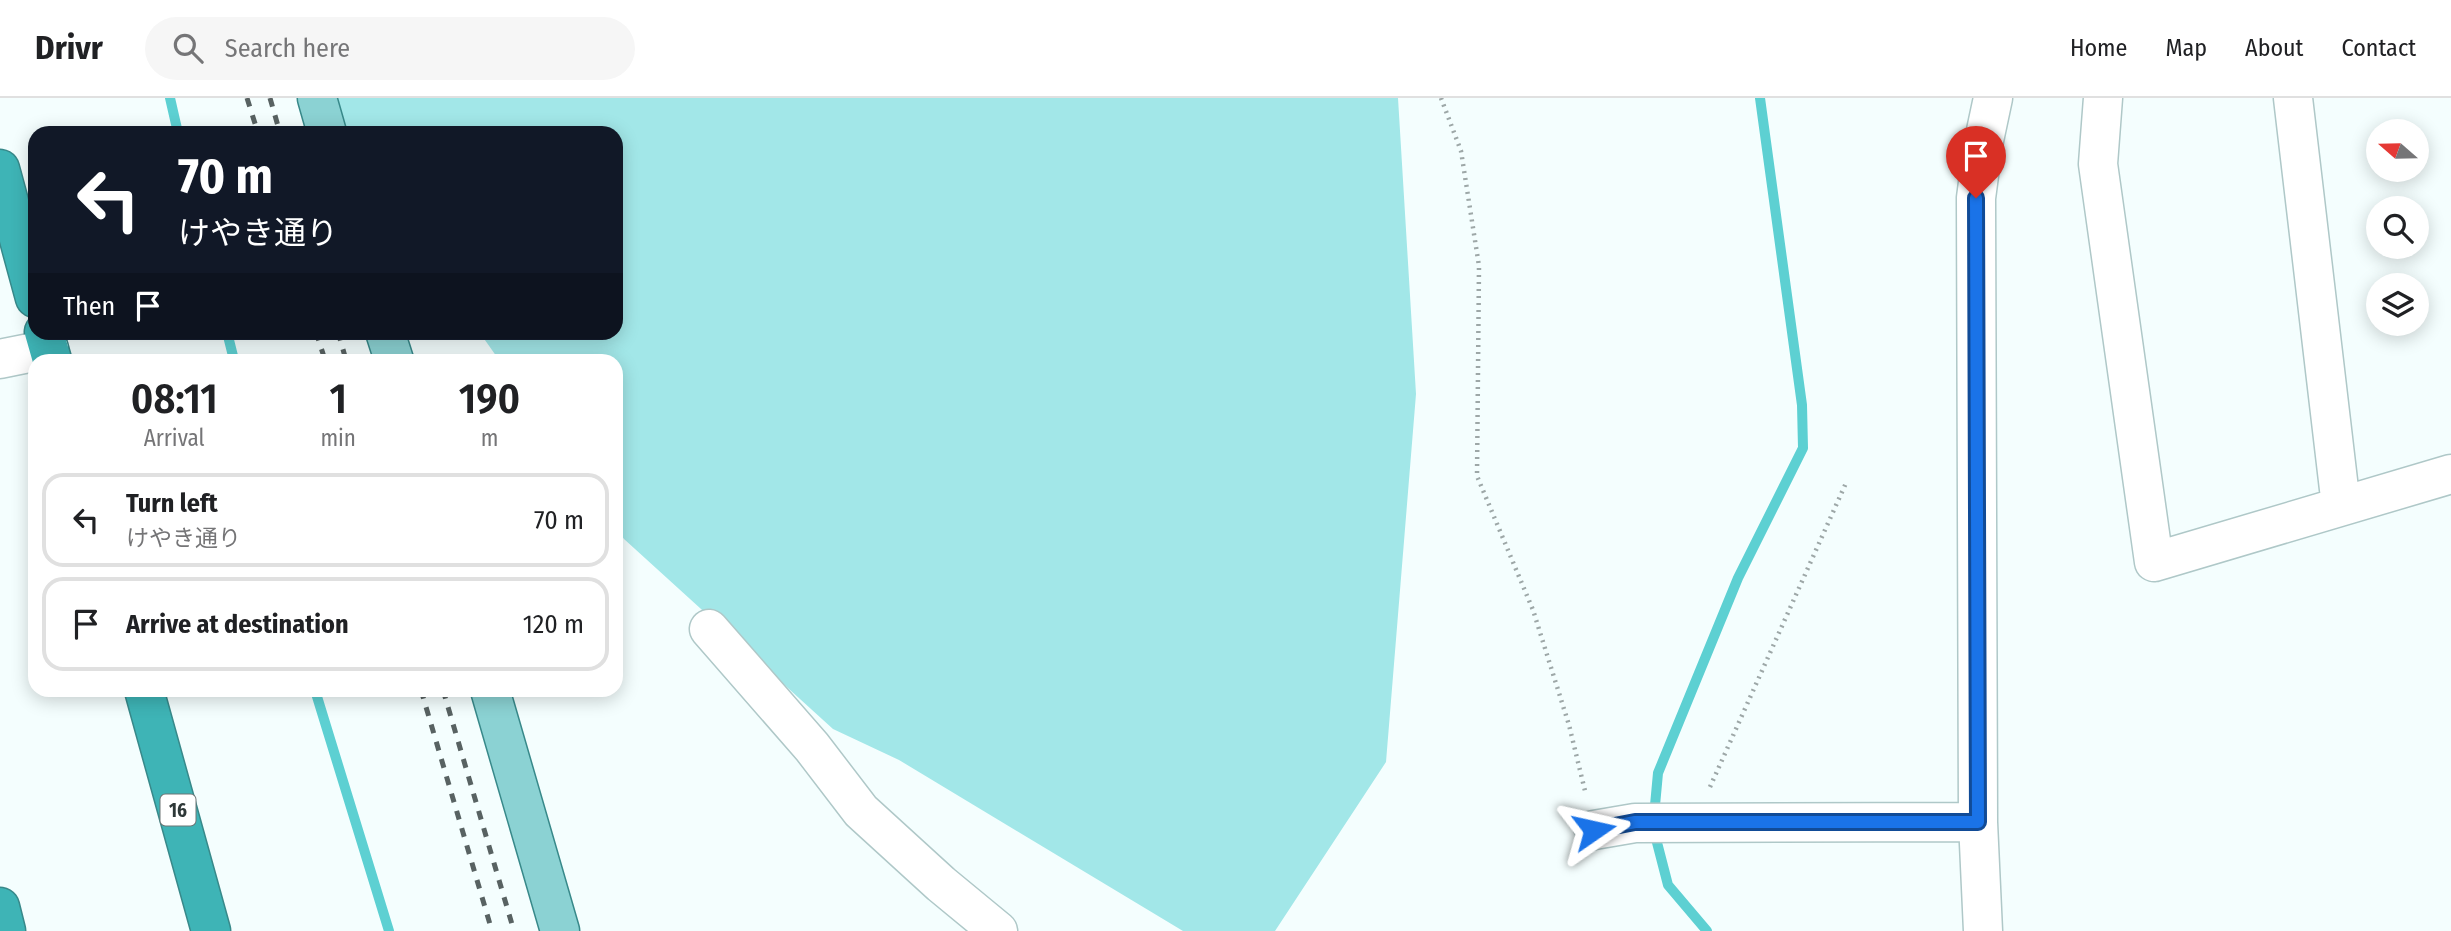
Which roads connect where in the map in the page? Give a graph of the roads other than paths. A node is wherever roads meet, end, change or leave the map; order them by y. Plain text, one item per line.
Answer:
1 (317, 98) edge
2 (1993, 98) edge
3 (2103, 98) edge
4 (2293, 98) edge
5 (325, 126) edge
6 (0, 169) edge
7 (28, 272) edge
8 (48, 347) edge
9 (0, 359) edge
10 (2451, 474) edge
11 (2341, 506) junction
12 (709, 629) dead end
13 (146, 697) edge
14 (492, 697) edge
15 (1978, 822) junction
16 (1594, 830) road end
17 (0, 907) edge
18 (6, 931) edge
19 (211, 931) edge
20 (560, 931) edge
21 (998, 931) edge
22 (1983, 931) edge

1 - 5 main road
2 - 15 street
3 - 11 street
4 - 11 street
6 - 7 highway
8 - 9 street
10 - 11 street
12 - 21 street
13 - 19 highway, 16
14 - 20 main road
15 - 16 street
15 - 22 street
17 - 18 highway

